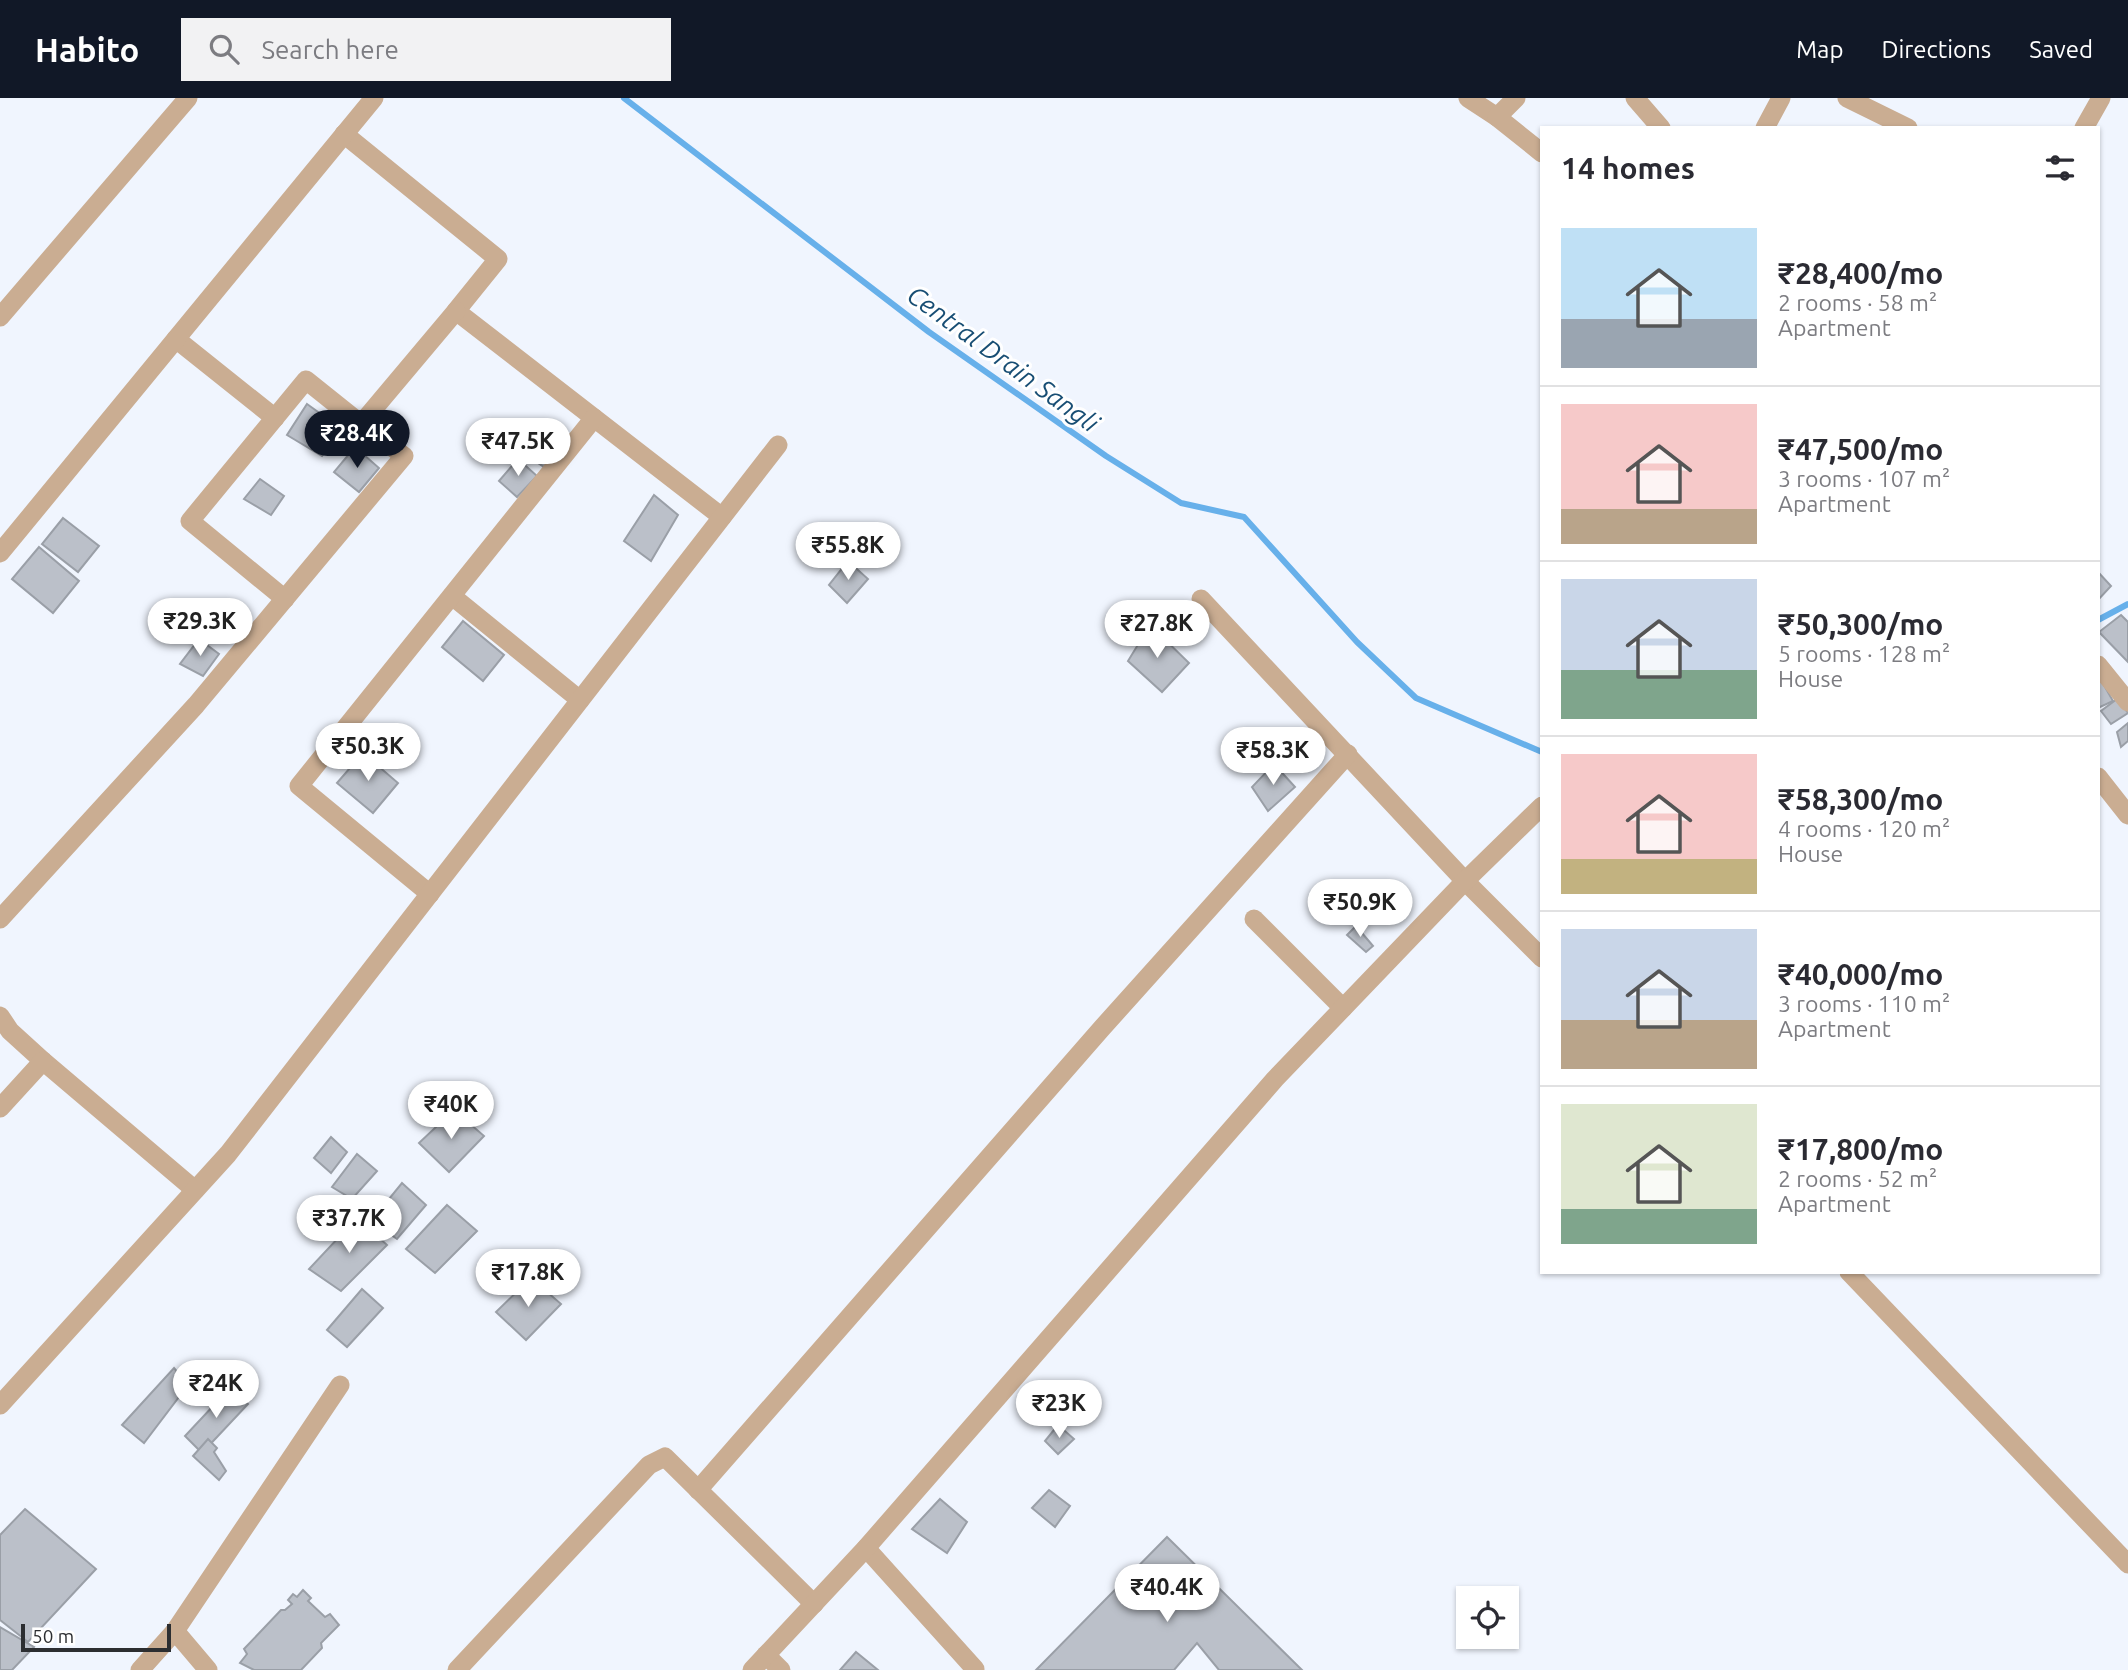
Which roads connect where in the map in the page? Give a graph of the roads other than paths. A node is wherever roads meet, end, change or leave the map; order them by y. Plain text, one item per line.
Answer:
1 (188, 98) edge
2 (374, 98) edge
3 (1468, 98) edge
4 (1516, 98) edge
5 (1634, 98) edge
6 (1781, 98) edge
7 (1847, 98) edge
8 (2101, 98) edge
9 (1497, 117) junction
10 (1659, 126) edge
11 (1766, 126) edge
12 (1904, 126) edge
13 (2085, 126) edge
14 (344, 134) junction
15 (1540, 151) edge
16 (456, 311) junction
17 (0, 317) edge
18 (176, 339) junction
19 (275, 418) junction
20 (594, 418) junction
21 (361, 424) junction
22 (778, 445) dead end
23 (722, 517) junction
24 (0, 553) edge
25 (452, 596) junction
26 (285, 599) junction
27 (1201, 599) dead end
28 (2100, 667) edge
29 (580, 700) junction
30 (2128, 702) edge
31 (1348, 754) junction
32 (2100, 780) edge
33 (1540, 808) edge
34 (2128, 815) edge
35 (1465, 881) junction
36 (430, 894) junction
37 (0, 919) edge
38 (1254, 919) dead end
39 (1540, 956) edge
40 (1343, 1008) junction
41 (0, 1016) edge
42 (43, 1061) junction
43 (0, 1108) edge
44 (195, 1189) junction
45 (1851, 1274) edge
46 (340, 1385) dead end
47 (0, 1405) edge
48 (698, 1490) junction
49 (866, 1548) junction
50 (2128, 1564) edge
51 (814, 1604) junction
52 (175, 1631) junction
53 (766, 1655) junction
54 (975, 1669) edge
55 (140, 1670) edge
56 (208, 1670) edge
57 (457, 1670) edge
58 (752, 1670) edge
59 (781, 1670) edge

1 - 17 street
2 - 14 street
3 - 9 street
4 - 9 street
5 - 10 street
6 - 11 street
7 - 12 street
8 - 13 street
9 - 15 street
14 - 16 street
14 - 18 street
16 - 20 street
16 - 21 street
18 - 19 street
18 - 24 street
19 - 21 street
19 - 26 street
20 - 23 street
20 - 25 street
21 - 26 street
22 - 23 street
23 - 29 street
25 - 29 street
25 - 36 street
26 - 37 street
27 - 31 street
28 - 30 street
29 - 36 street
31 - 35 street
31 - 48 street
32 - 34 street
33 - 35 street
35 - 39 street
35 - 40 street
36 - 44 street
38 - 40 street
40 - 49 street
41 - 42 street
42 - 43 street
42 - 44 street
44 - 47 street
45 - 50 street
46 - 52 street
48 - 51 street
48 - 57 street
49 - 51 street
49 - 54 street
51 - 53 street
52 - 55 street
52 - 56 street
53 - 58 street
53 - 59 street

